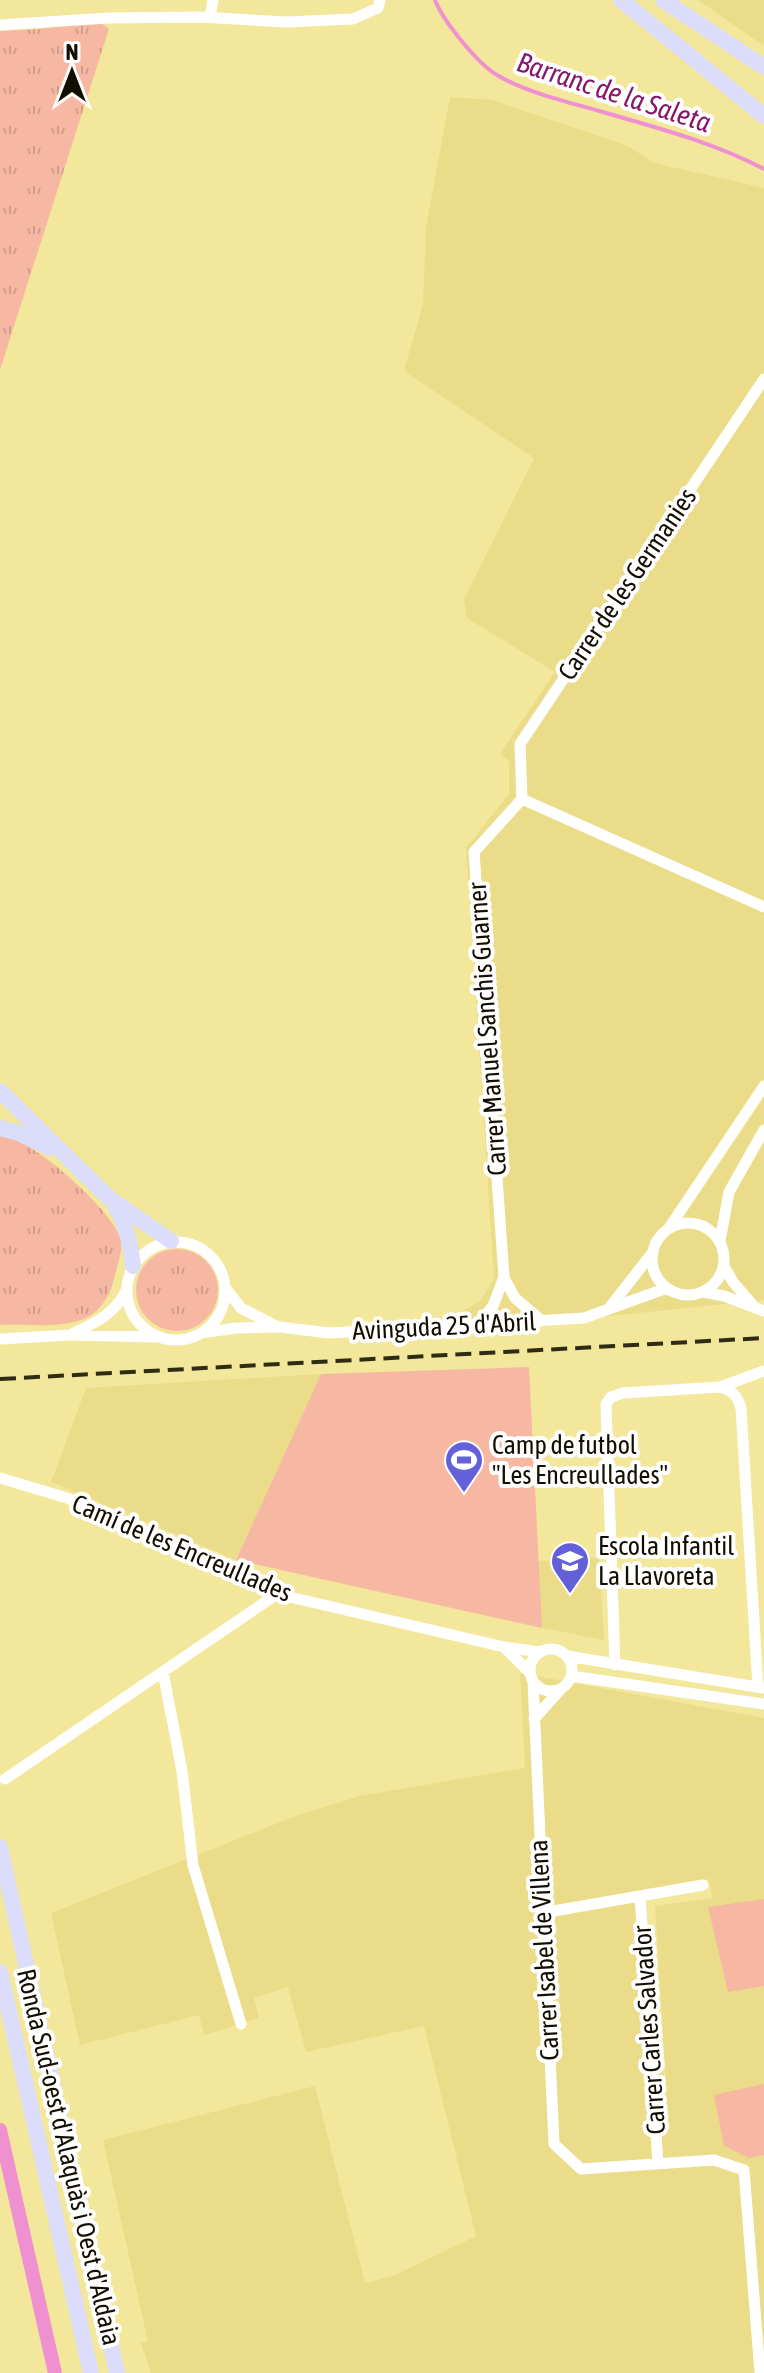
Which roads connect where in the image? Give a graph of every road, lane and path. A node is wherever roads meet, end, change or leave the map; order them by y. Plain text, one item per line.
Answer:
1 (213, 0) edge
2 (380, 0) edge
3 (621, 0) edge
4 (663, 0) edge
5 (679, 6) edge
6 (210, 17) junction
7 (0, 25) edge
8 (764, 67) edge
9 (764, 116) edge
10 (764, 379) edge
11 (522, 799) junction
12 (764, 907) edge
13 (764, 1086) edge
14 (0, 1091) edge
15 (0, 1128) edge
16 (764, 1130) edge
17 (62, 1154) junction
18 (109, 1198) junction
19 (667, 1230) junction
20 (171, 1241) junction
21 (720, 1241) junction
22 (653, 1252) junction
23 (133, 1266) junction
24 (724, 1266) junction
25 (504, 1277) junction
26 (667, 1288) junction
27 (226, 1289) junction
28 (126, 1291) junction
29 (703, 1292) junction
30 (607, 1311) junction
31 (763, 1311) edge
32 (542, 1321) junction
33 (477, 1325) junction
34 (280, 1327) junction
35 (201, 1333) junction
36 (70, 1335) junction
37 (161, 1338) junction
38 (0, 1339) edge
39 (764, 1371) edge
40 (720, 1387) junction
41 (0, 1478) edge
42 (277, 1594) junction
43 (504, 1647) junction
44 (540, 1652) junction
45 (567, 1656) junction
46 (615, 1665) junction
47 (163, 1672) junction
48 (571, 1676) junction
49 (532, 1677) junction
50 (563, 1687) junction
51 (761, 1687) edge
52 (764, 1704) edge
53 (534, 1719) junction
54 (5, 1779) dead end
55 (0, 1847) edge
56 (703, 1885) dead end
57 (640, 1897) junction
58 (542, 1913) junction
59 (0, 1972) edge
60 (241, 2024) dead end
61 (658, 2164) junction
62 (91, 2373) edge
63 (117, 2373) edge
64 (760, 2373) edge

1 - 6 street
2 - 6 street
3 - 9 main road
4 - 5 main road
5 - 8 main road
6 - 7 street
10 - 11 street, Carrer de les Germanies
11 - 12 street
11 - 25 street, Carrer Manuel Sanchis Guarner
13 - 19 street
14 - 17 main road
15 - 17 main road
16 - 21 street
17 - 18 main road
18 - 20 main road
18 - 23 main road
19 - 21 street
19 - 22 street
20 - 23 street
20 - 27 street
21 - 24 street
22 - 26 street
22 - 30 street
23 - 28 street
24 - 29 street
24 - 31 street
25 - 32 street
25 - 33 street, Carrer Manuel Sanchis Guarner
26 - 29 street
26 - 30 street, Avinguda 25 d'Abril
27 - 34 street, Avinguda 25 d'Abril
27 - 35 street
28 - 36 street
28 - 37 street
29 - 31 street
30 - 32 street, Avinguda 25 d'Abril
32 - 33 street, Avinguda 25 d'Abril
33 - 34 street, Avinguda 25 d'Abril
34 - 35 street, Avinguda 25 d'Abril
35 - 37 street
36 - 37 street
36 - 38 street
39 - 40 street
40 - 46 street
40 - 51 street
41 - 42 street, Camí de les Encreullades
42 - 43 street, Camí de les Encreullades
42 - 47 street
43 - 44 street, Camí de les Encreullades
43 - 49 street
44 - 45 street
44 - 49 street
45 - 46 street
45 - 48 street
46 - 51 street
47 - 54 street
47 - 60 street
48 - 50 street
48 - 52 street
49 - 50 street
49 - 53 street, Carrer Isabel de Villena
50 - 53 street
53 - 58 street, Carrer Isabel de Villena
55 - 63 main road, Ronda Sud-oest d'Alaquàs i Oest d'Aldaia
56 - 57 street
57 - 58 street
57 - 61 street, Carrer Carles Salvador
58 - 61 street, Carrer Isabel de Villena
59 - 62 main road, Ronda Sud-oest d'Alaquàs i Oest d'Aldaia
61 - 64 street

